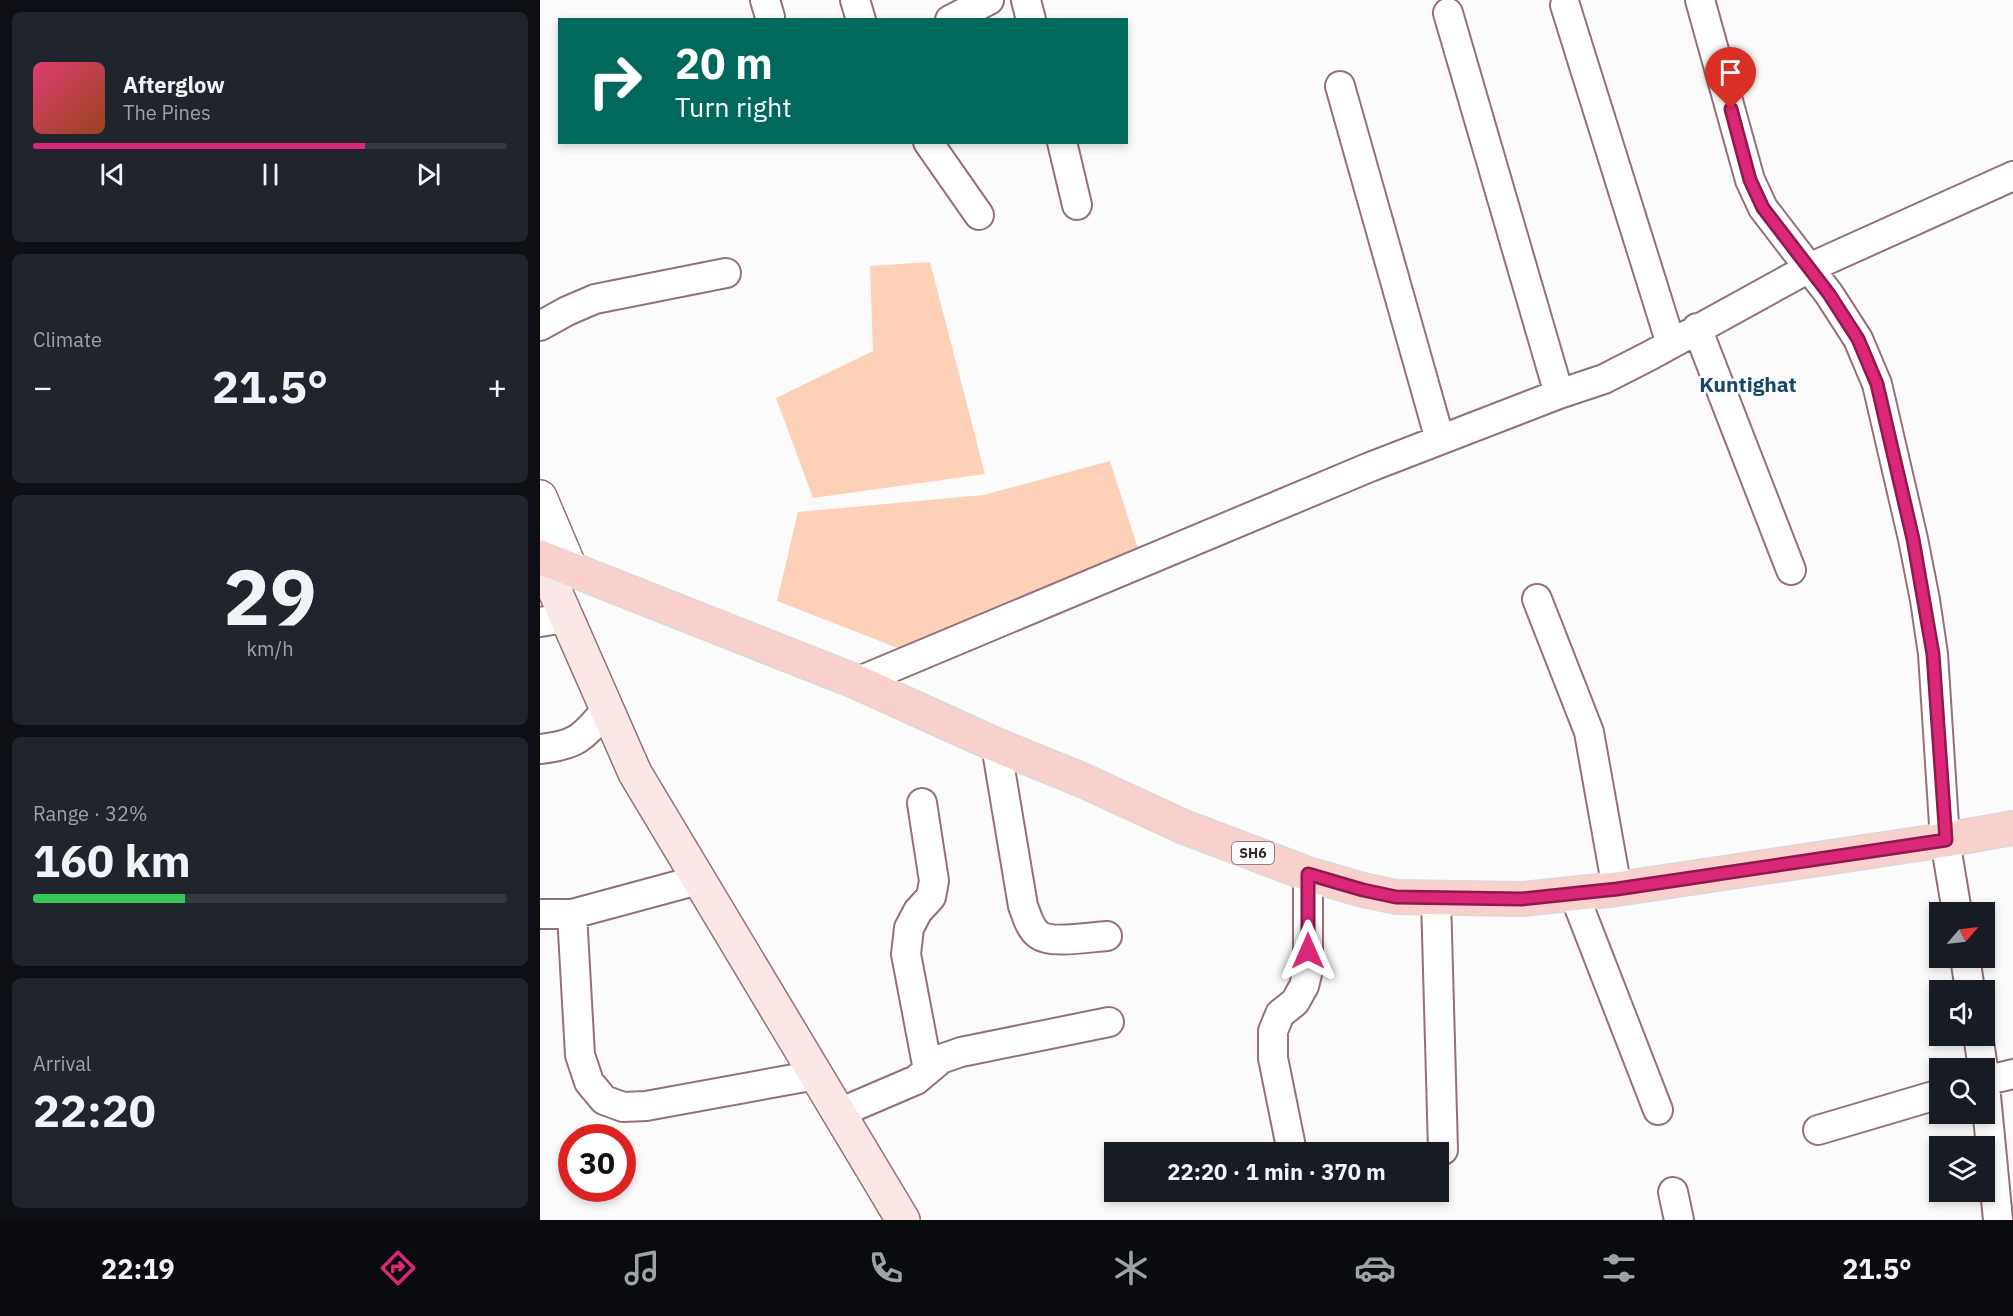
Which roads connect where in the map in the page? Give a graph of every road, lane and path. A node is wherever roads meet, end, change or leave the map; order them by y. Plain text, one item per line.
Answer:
1 (855, 0) edge
2 (989, 0) edge
3 (1026, 0) edge
4 (1700, 0) edge
5 (1565, 5) dead end
6 (1448, 14) dead end
7 (860, 18) edge
8 (954, 18) edge
9 (1030, 18) edge
10 (1340, 86) dead end
11 (929, 144) edge
12 (1062, 144) edge
13 (2013, 176) edge
14 (1077, 205) dead end
15 (979, 215) dead end
16 (1809, 268) junction
17 (726, 273) dead end
18 (540, 326) edge
19 (1697, 328) junction
20 (1671, 344) junction
21 (1559, 394) junction
22 (1440, 440) junction
23 (540, 497) edge
24 (540, 557) edge
25 (571, 570) junction
26 (1791, 570) dead end
27 (1538, 599) dead end
28 (553, 620) edge
29 (857, 682) junction
30 (607, 709) junction
31 (996, 745) junction
32 (540, 749) edge
33 (922, 803) dead end
34 (2013, 828) edge
35 (1946, 840) junction
36 (1308, 874) junction
37 (698, 880) junction
38 (1617, 889) junction
39 (1574, 894) junction
40 (1436, 898) junction
41 (1956, 902) edge
42 (540, 914) edge
43 (572, 914) junction
44 (1107, 936) dead end
45 (1109, 1023) dead end
46 (928, 1070) junction
47 (2013, 1074) edge
48 (816, 1075) junction
49 (1995, 1075) edge
50 (1929, 1097) edge
51 (1658, 1110) dead end
52 (839, 1113) junction
53 (1992, 1124) edge
54 (1818, 1130) dead end
55 (1290, 1142) edge
56 (1443, 1142) edge
57 (2003, 1190) edge
58 (1673, 1192) dead end
59 (903, 1220) edge
60 (1679, 1220) edge
61 (1998, 1220) edge

1 - 7 street
2 - 8 street
3 - 9 street
4 - 16 street
5 - 20 street
6 - 21 street
10 - 22 street
11 - 15 street
12 - 14 street
13 - 16 street
16 - 19 street
16 - 35 street
17 - 18 street
19 - 20 street
19 - 26 street
20 - 21 street
21 - 22 street
22 - 29 street
23 - 25 street
24 - 25 main road, SH6
24 - 28 main road
25 - 29 main road, SH6
27 - 38 street
28 - 30 main road
29 - 31 main road, SH6
30 - 32 street
30 - 37 main road
31 - 36 main road, SH6
31 - 44 street
33 - 46 street
34 - 35 main road, SH6
35 - 38 main road, SH6
35 - 41 street
36 - 40 main road, SH6
36 - 55 street
37 - 43 street
37 - 48 main road
38 - 39 main road, SH6
39 - 40 main road, SH6
39 - 51 street
40 - 56 street
42 - 43 street
43 - 48 street
45 - 46 street
46 - 52 street
47 - 49 street
48 - 52 main road
50 - 54 street
52 - 59 main road
53 - 57 street
57 - 61 street
58 - 60 street

